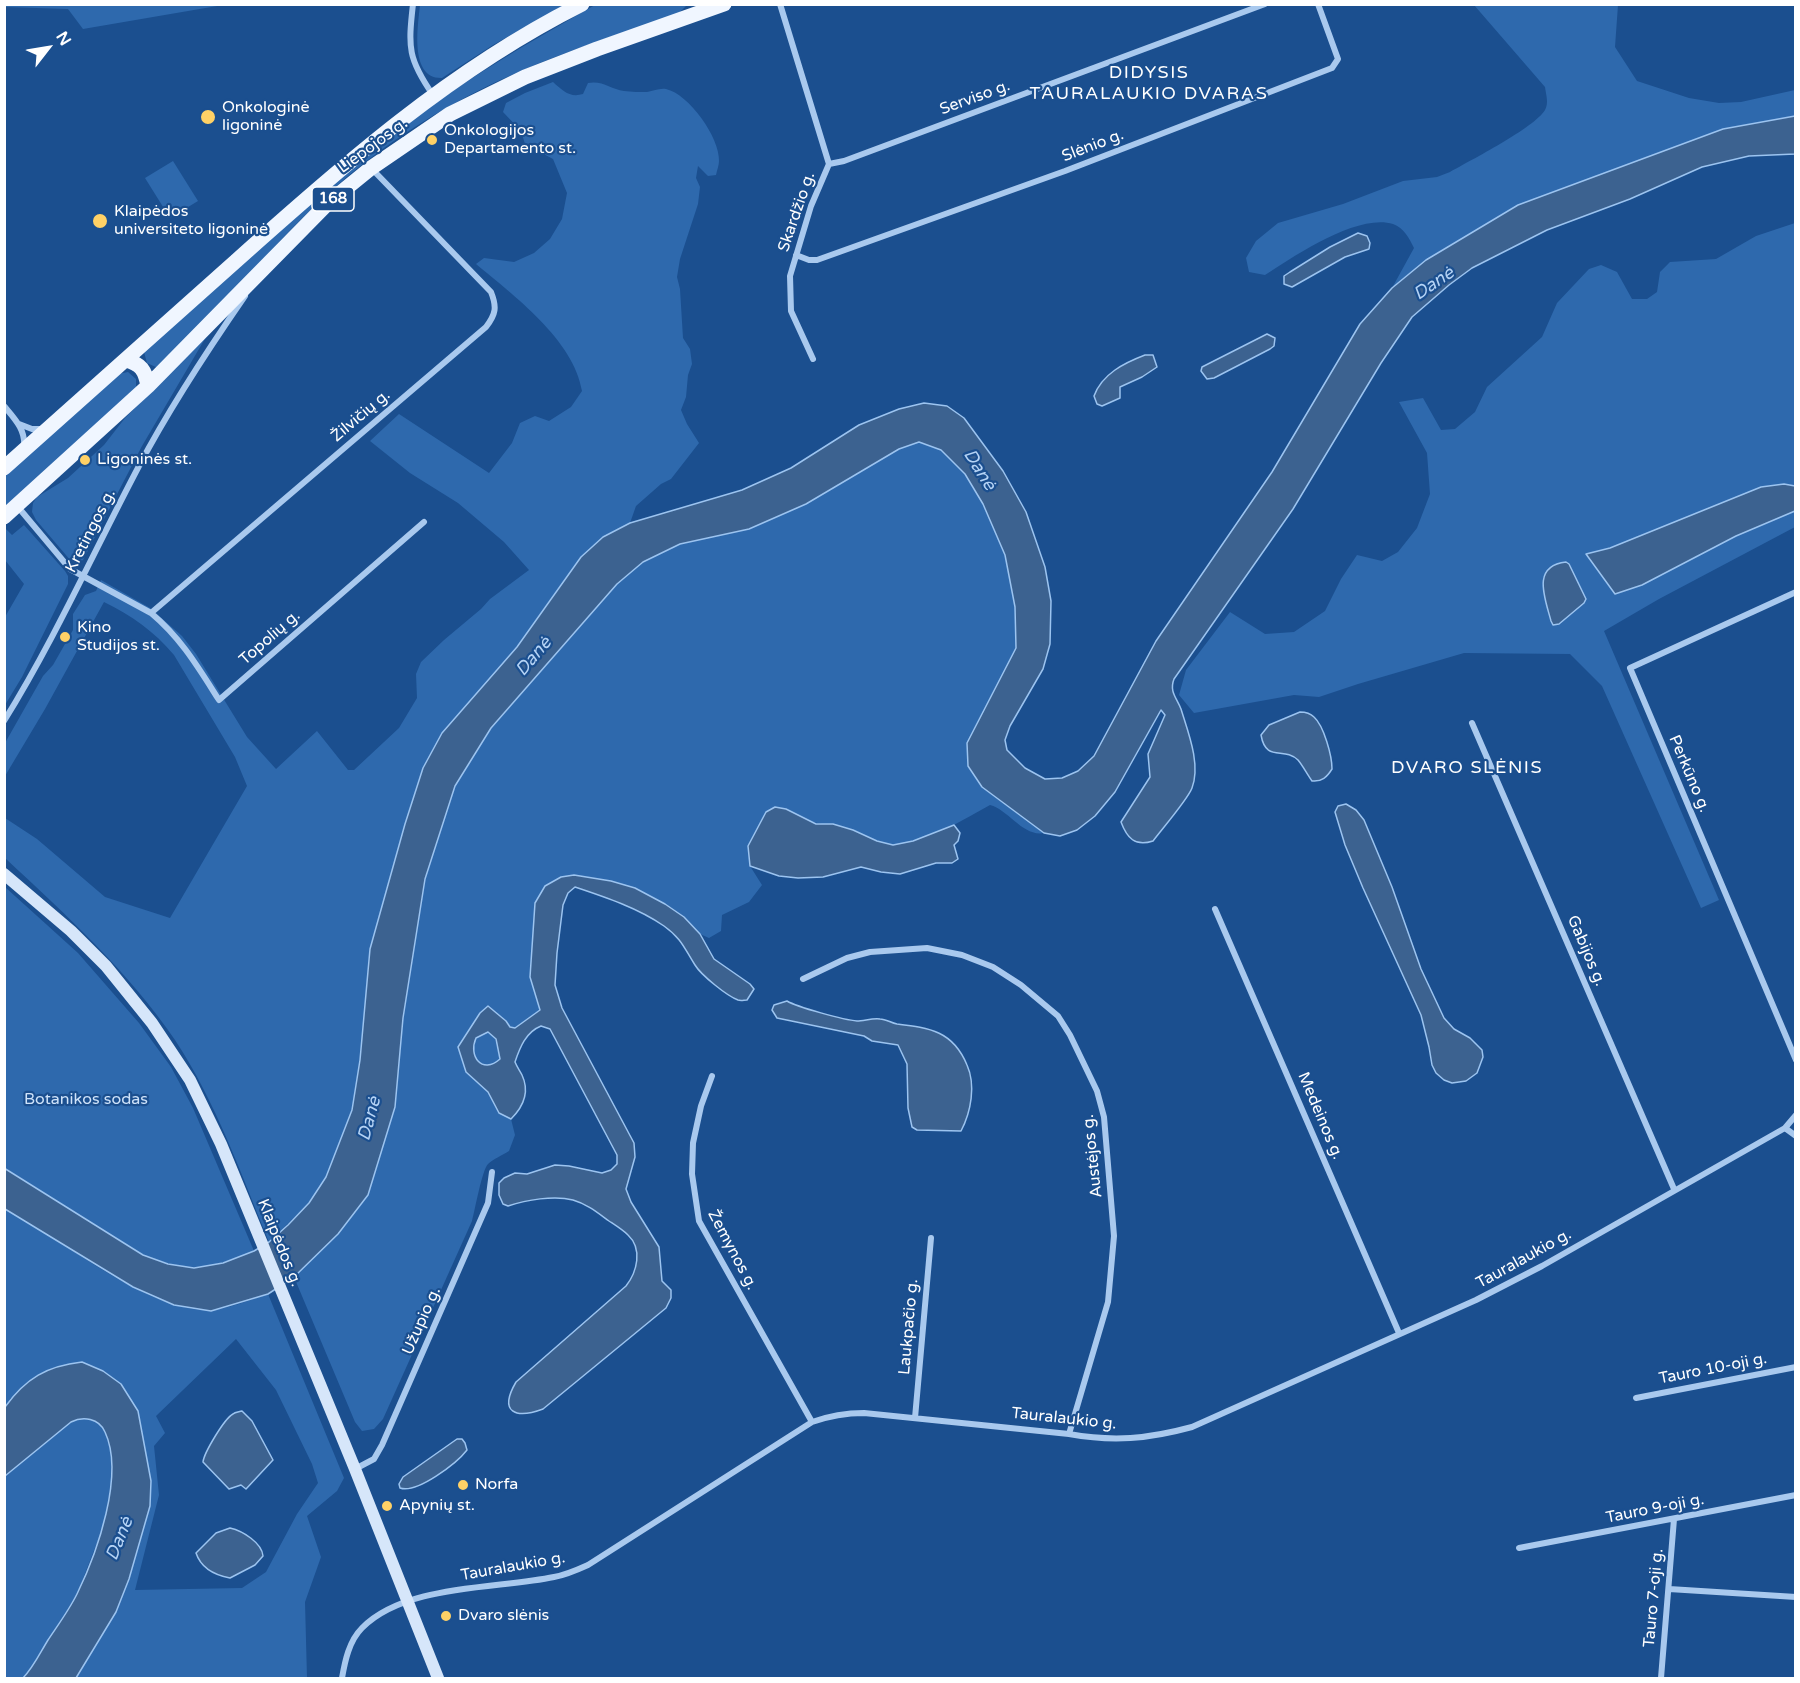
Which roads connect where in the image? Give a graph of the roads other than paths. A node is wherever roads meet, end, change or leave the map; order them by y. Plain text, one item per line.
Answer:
1 (413, 4) edge
2 (582, 4) edge
3 (690, 4) edge
4 (724, 4) edge
5 (780, 4) edge
6 (1265, 4) edge
7 (1318, 4) edge
8 (676, 21) junction
9 (433, 95) junction
10 (829, 164) junction
11 (371, 168) junction
12 (796, 255) junction
13 (266, 266) junction
14 (813, 359) dead end
15 (126, 360) junction
16 (148, 386) junction
17 (4, 406) edge
18 (19, 424) junction
19 (50, 428) junction
20 (24, 451) junction
21 (6, 465) edge
22 (17, 506) junction
23 (4, 517) edge
24 (424, 522) dead end
25 (82, 577) junction
26 (1796, 592) edge
27 (151, 613) junction
28 (4, 721) edge
29 (1472, 723) dead end
30 (4, 874) edge
31 (1215, 909) dead end
32 (803, 979) dead end
33 (1796, 1060) edge
34 (712, 1076) dead end
35 (1796, 1115) edge
36 (1785, 1128) junction
37 (1796, 1136) edge
38 (492, 1172) dead end
39 (1674, 1189) junction
40 (931, 1239) dead end
41 (1399, 1333) junction
42 (1796, 1366) edge
43 (1636, 1398) dead end
44 (915, 1418) junction
45 (812, 1422) junction
46 (1069, 1434) junction
47 (355, 1469) junction
48 (1796, 1495) edge
49 (1674, 1519) junction
50 (1519, 1548) dead end
51 (1669, 1588) junction
52 (1796, 1597) edge
53 (408, 1602) junction
54 (342, 1678) edge
55 (438, 1678) edge
56 (1661, 1678) edge

1 - 9 street
2 - 9 main road, Liepojos g. / 168
3 - 8 main road
4 - 8 main road, Liepojos g. / 168
5 - 10 street, Skardžio g.
6 - 10 street, Serviso g.
7 - 12 street, Slėnio g.
8 - 11 main road, Liepojos g. / 168
9 - 15 main road, Liepojos g. / 168
10 - 12 street, Skardžio g.
11 - 13 main road, Liepojos g. / 168
11 - 27 street, Žilvičių g.
12 - 14 street, Skardžio g.
13 - 16 main road, Liepojos g. / 168
13 - 25 street, Kretingos g.
15 - 16 main road
15 - 19 main road, Liepojos g. / 168
16 - 22 main road, Liepojos g. / 168
17 - 18 street
18 - 19 street
18 - 20 street
19 - 20 main road, Liepojos g. / 168
20 - 21 main road, Liepojos g. / 168
22 - 23 main road, Liepojos g. / 168
22 - 25 street
24 - 27 street, Topolių g.
25 - 27 street
25 - 28 street, Kretingos g.
26 - 33 street, Perkūno g.
29 - 39 street, Gabijos g.
30 - 47 main road, Klaipėdos g.
31 - 41 street, Medeinos g.
32 - 46 street, Austėjos g.
34 - 45 street, Žemynos g.
35 - 36 street, Tauralaukio g.
36 - 37 street
36 - 39 street, Tauralaukio g.
38 - 47 street, Užupio g.
39 - 41 street, Tauralaukio g.
40 - 44 street, Laukpačio g.
41 - 46 street, Tauralaukio g.
42 - 43 street, Tauro 10-oji g.
44 - 45 street, Tauralaukio g.
44 - 46 street, Tauralaukio g.
45 - 53 street, Tauralaukio g.
47 - 53 main road, Klaipėdos g.
48 - 49 street, Tauro 9-oji g.
49 - 50 street, Tauro 9-oji g.
49 - 51 street, Tauro 7-oji g.
51 - 52 street
51 - 56 street, Tauro 7-oji g.
53 - 54 street, Tauralaukio g.
53 - 55 main road, Klaipėdos g.

